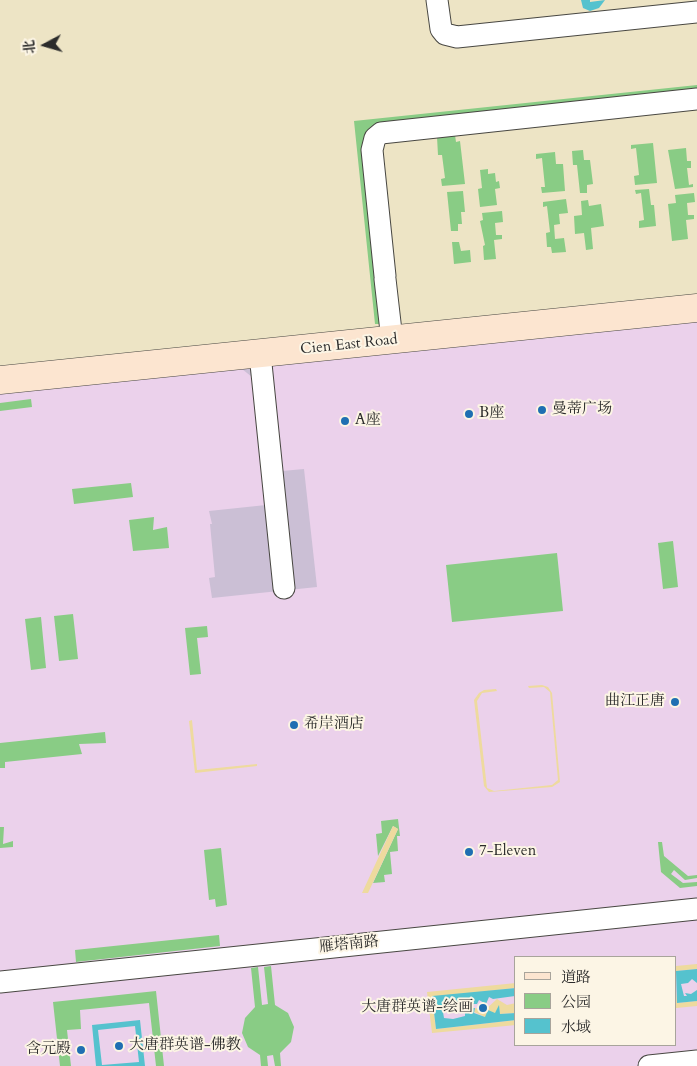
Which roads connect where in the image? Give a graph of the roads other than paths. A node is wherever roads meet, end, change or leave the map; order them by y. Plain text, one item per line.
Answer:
1 (437, 0) edge
2 (697, 12) edge
3 (697, 99) edge
4 (697, 308) edge
5 (392, 340) junction
6 (260, 354) junction
7 (0, 380) edge
8 (284, 588) dead end
9 (697, 909) edge
10 (0, 982) edge
11 (697, 1061) edge
12 (649, 1066) edge

1 - 2 street
3 - 5 street
4 - 5 street, Cien East Road
5 - 6 street, Cien East Road
6 - 7 street, Cien East Road
6 - 8 street
9 - 10 street, 雁塔南路
11 - 12 street

